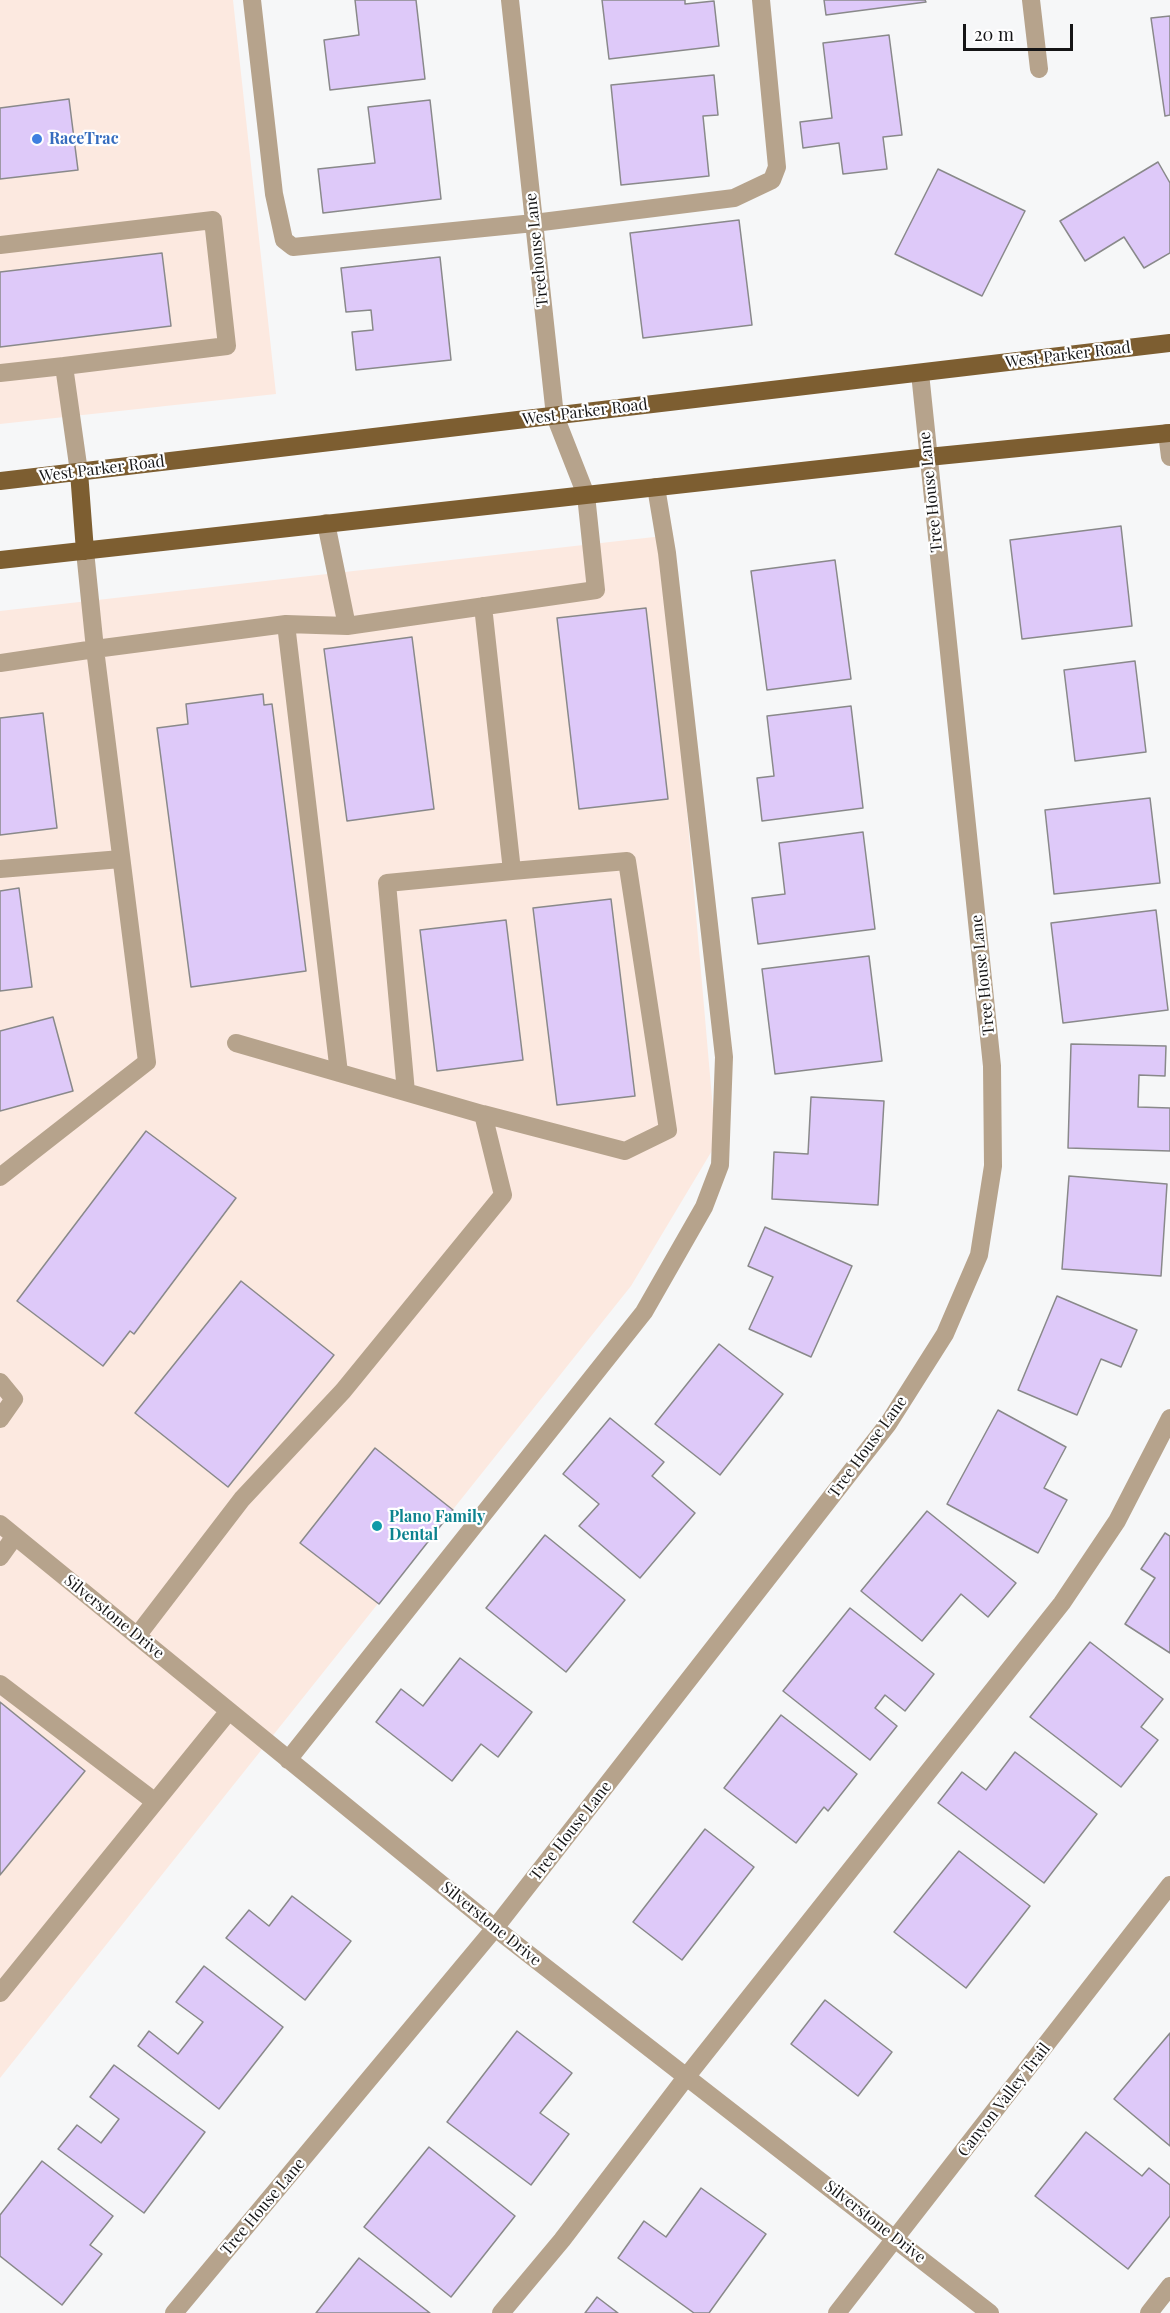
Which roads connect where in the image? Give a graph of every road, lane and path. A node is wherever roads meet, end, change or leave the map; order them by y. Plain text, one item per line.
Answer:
1 (252, 0) edge
2 (510, 0) edge
3 (761, 0) edge
4 (1031, 0) edge
5 (1039, 69) dead end
6 (534, 223) junction
7 (0, 245) edge
8 (1170, 343) edge
9 (64, 366) junction
10 (0, 373) edge
11 (920, 373) junction
12 (555, 416) junction
13 (1169, 433) edge
14 (928, 457) junction
15 (1170, 457) edge
16 (79, 472) junction
17 (0, 481) edge
18 (656, 487) junction
19 (586, 495) junction
20 (326, 524) junction
21 (86, 551) junction
22 (0, 560) edge
23 (483, 606) junction
24 (286, 624) junction
25 (347, 626) junction
26 (95, 649) junction
27 (0, 663) edge
28 (121, 859) junction
29 (0, 870) edge
30 (512, 871) junction
31 (236, 1043) dead end
32 (339, 1073) junction
33 (406, 1092) junction
34 (492, 1117) junction
35 (0, 1177) edge
36 (0, 1382) edge
37 (1170, 1418) edge
38 (0, 1419) edge
39 (0, 1524) edge
40 (15, 1536) junction
41 (0, 1557) edge
42 (137, 1636) junction
43 (0, 1684) edge
44 (230, 1711) junction
45 (288, 1760) junction
46 (154, 1801) junction
47 (1170, 1885) edge
48 (495, 1928) junction
49 (0, 1994) edge
50 (687, 2076) junction
51 (897, 2238) junction
52 (1170, 2286) edge
53 (174, 2313) edge
54 (501, 2313) edge
55 (837, 2313) edge
56 (990, 2313) edge
57 (1149, 2313) edge

1 - 6 street
2 - 6 street, Treehouse Lane
3 - 6 street
4 - 5 street
6 - 12 street, Treehouse Lane
7 - 9 street
8 - 11 main road, West Parker Road
9 - 10 street
9 - 16 street
11 - 12 main road, West Parker Road
11 - 14 street, Tree House Lane
12 - 16 main road, West Parker Road
12 - 19 street, Treehouse Lane
13 - 14 main road
13 - 15 street
14 - 18 main road
14 - 48 street, Tree House Lane
16 - 17 main road, West Parker Road
16 - 21 main road
18 - 19 main road
18 - 45 street
19 - 20 main road
19 - 23 street, Treehouse Lane
20 - 21 main road
20 - 25 street
21 - 22 main road
21 - 26 street
23 - 25 street
23 - 30 street
24 - 25 street
24 - 26 street
24 - 32 street
26 - 27 street
26 - 28 street
28 - 29 street
28 - 35 street
30 - 33 street
30 - 34 street
31 - 32 street
32 - 33 street
33 - 34 street
34 - 42 street
36 - 38 street
37 - 50 street
39 - 40 street, Silverstone Drive
40 - 41 street
40 - 42 street, Silverstone Drive
42 - 44 street, Silverstone Drive
43 - 46 street
44 - 45 street, Silverstone Drive
44 - 46 street
45 - 48 street, Silverstone Drive
46 - 49 street
47 - 51 street, Canyon Valley Trail
48 - 50 street, Silverstone Drive
48 - 53 street, Tree House Lane
50 - 51 street, Silverstone Drive
50 - 54 street
51 - 55 street, Canyon Valley Trail
51 - 56 street, Silverstone Drive
52 - 57 street

